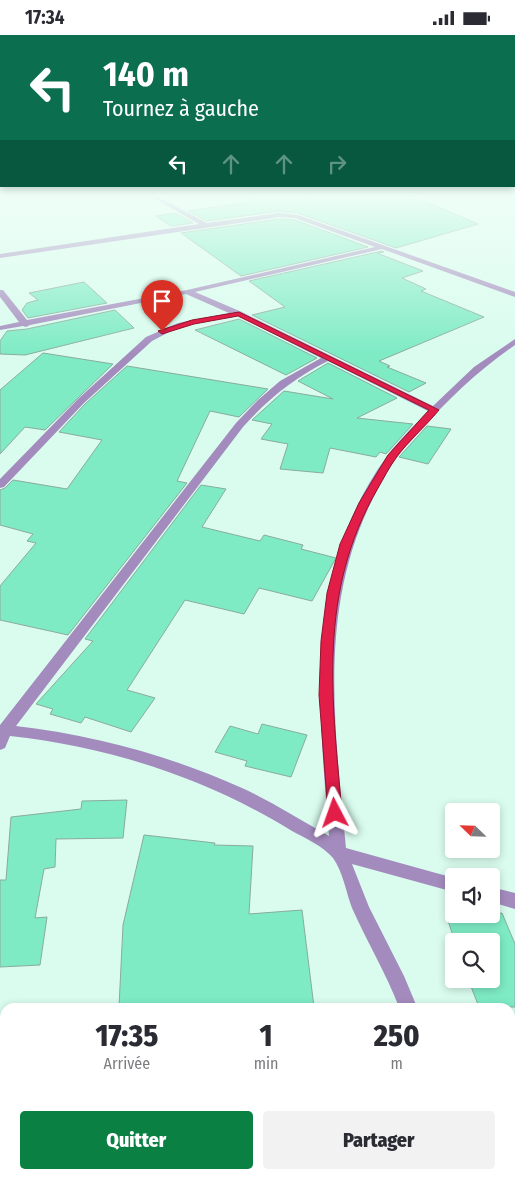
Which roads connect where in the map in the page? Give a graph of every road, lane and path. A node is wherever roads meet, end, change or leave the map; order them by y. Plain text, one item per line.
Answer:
1 (57, 247) edge
2 (378, 247) edge
3 (388, 247) edge
4 (0, 256) edge
5 (0, 292) edge
6 (187, 292) junction
7 (515, 295) edge
8 (239, 314) junction
9 (26, 325) junction
10 (4, 328) edge
11 (0, 333) edge
12 (515, 341) edge
13 (327, 358) junction
14 (434, 410) junction
15 (0, 485) edge
16 (2, 734) edge
17 (338, 853) junction
18 (445, 883) edge
19 (500, 897) edge
20 (515, 901) edge
21 (406, 1003) edge

1 - 4 street
2 - 6 street
3 - 7 street
5 - 9 street
6 - 8 street
6 - 9 street
8 - 13 street
8 - 15 street
9 - 10 street
10 - 11 street
12 - 14 street
13 - 14 street
13 - 16 street
14 - 17 street
16 - 17 street
17 - 18 street
17 - 21 street
19 - 20 street

